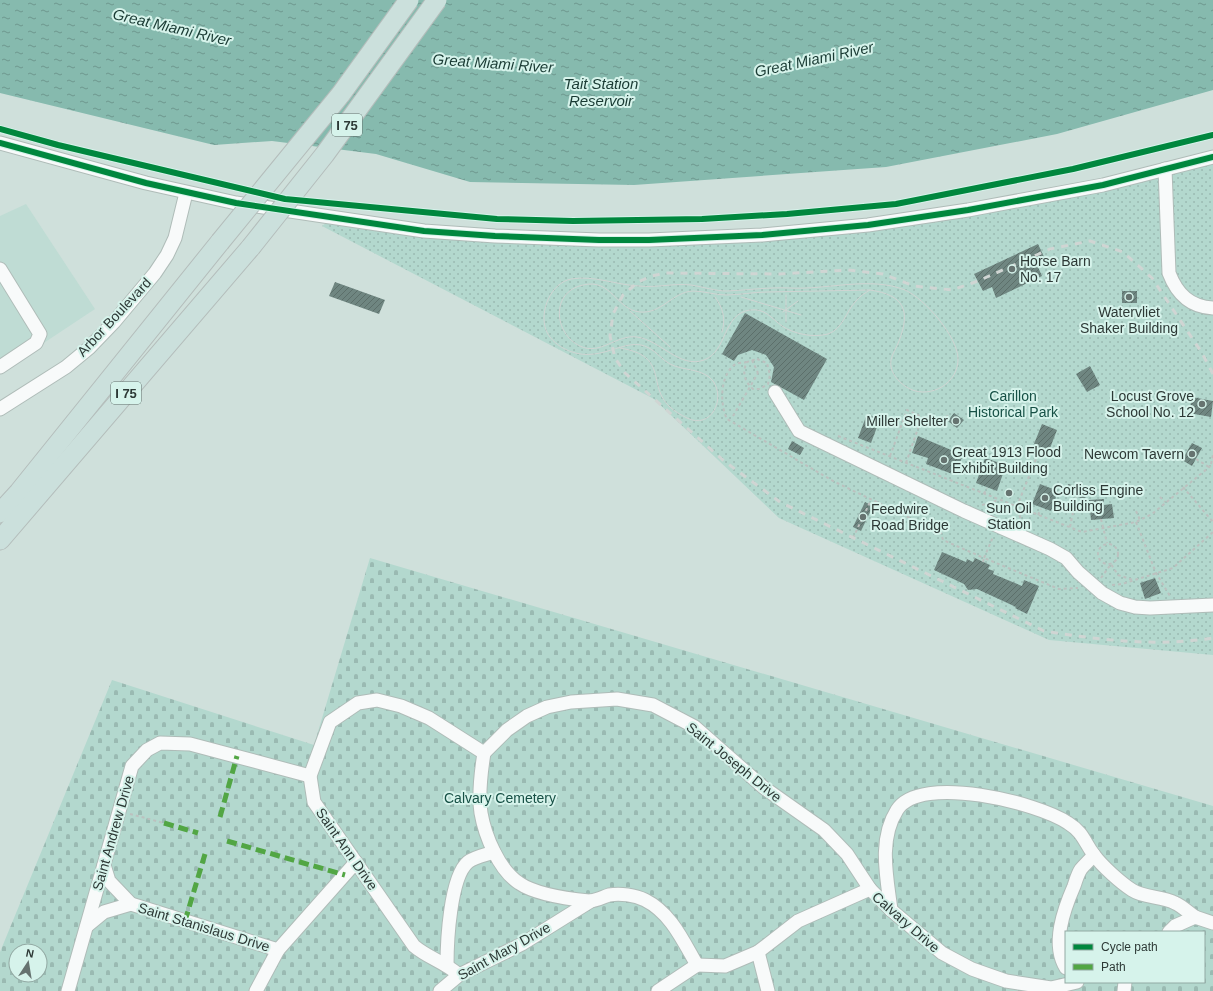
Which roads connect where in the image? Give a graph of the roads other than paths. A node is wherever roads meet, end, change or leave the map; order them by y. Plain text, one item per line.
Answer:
1 (409, 0) edge
2 (437, 0) edge
3 (0, 143) edge
4 (1213, 157) edge
5 (1165, 169) junction
6 (186, 193) junction
7 (0, 269) edge
8 (1213, 308) edge
9 (0, 367) edge
10 (772, 388) road end
11 (0, 409) edge
12 (0, 512) edge
13 (0, 540) edge
14 (1213, 605) edge
15 (484, 753) junction
16 (310, 776) junction
17 (494, 852) junction
18 (1094, 855) junction
19 (356, 862) junction
20 (104, 865) junction
21 (870, 889) junction
22 (591, 901) junction
23 (131, 904) junction
24 (891, 910) junction
25 (1195, 918) junction
26 (1213, 922) edge
27 (87, 926) junction
28 (1170, 931) edge
29 (278, 950) junction
30 (758, 952) junction
31 (448, 965) junction
32 (697, 965) junction
33 (1065, 966) edge
34 (459, 975) junction
35 (1072, 983) edge
36 (1051, 989) edge
37 (68, 991) edge
38 (256, 991) edge
39 (440, 991) edge
40 (658, 991) edge
41 (768, 991) edge

1 - 12 highway, I 75, bridge
2 - 13 highway, I 75, bridge
3 - 6 street
4 - 5 street
5 - 6 street
5 - 8 street
6 - 11 street, Arbor Boulevard
7 - 9 street
10 - 14 street
15 - 16 street, Saint Ann Drive
15 - 17 street
15 - 21 street, Saint Joseph Drive
16 - 19 street, Saint Ann Drive
16 - 20 street, Saint Andrew Drive
17 - 22 street
17 - 31 street
18 - 24 street
18 - 25 street
18 - 33 street
19 - 29 street
19 - 31 street, Saint Ann Drive
20 - 23 street, Saint Stanislaus Drive
20 - 27 street, Saint Andrew Drive
21 - 24 street, Calvary Drive
21 - 30 street, Calvary Drive
22 - 32 street
22 - 34 street, Saint Mary Drive
23 - 27 street
23 - 29 street, Saint Stanislaus Drive
24 - 36 street, Calvary Drive
25 - 26 street
25 - 28 street
27 - 37 street, Saint Andrew Drive
29 - 38 street
30 - 32 street, Calvary Drive
30 - 41 street
31 - 34 street, Saint Ann Drive
32 - 40 street
34 - 39 street, Saint Mary Drive
35 - 36 street, Calvary Drive

